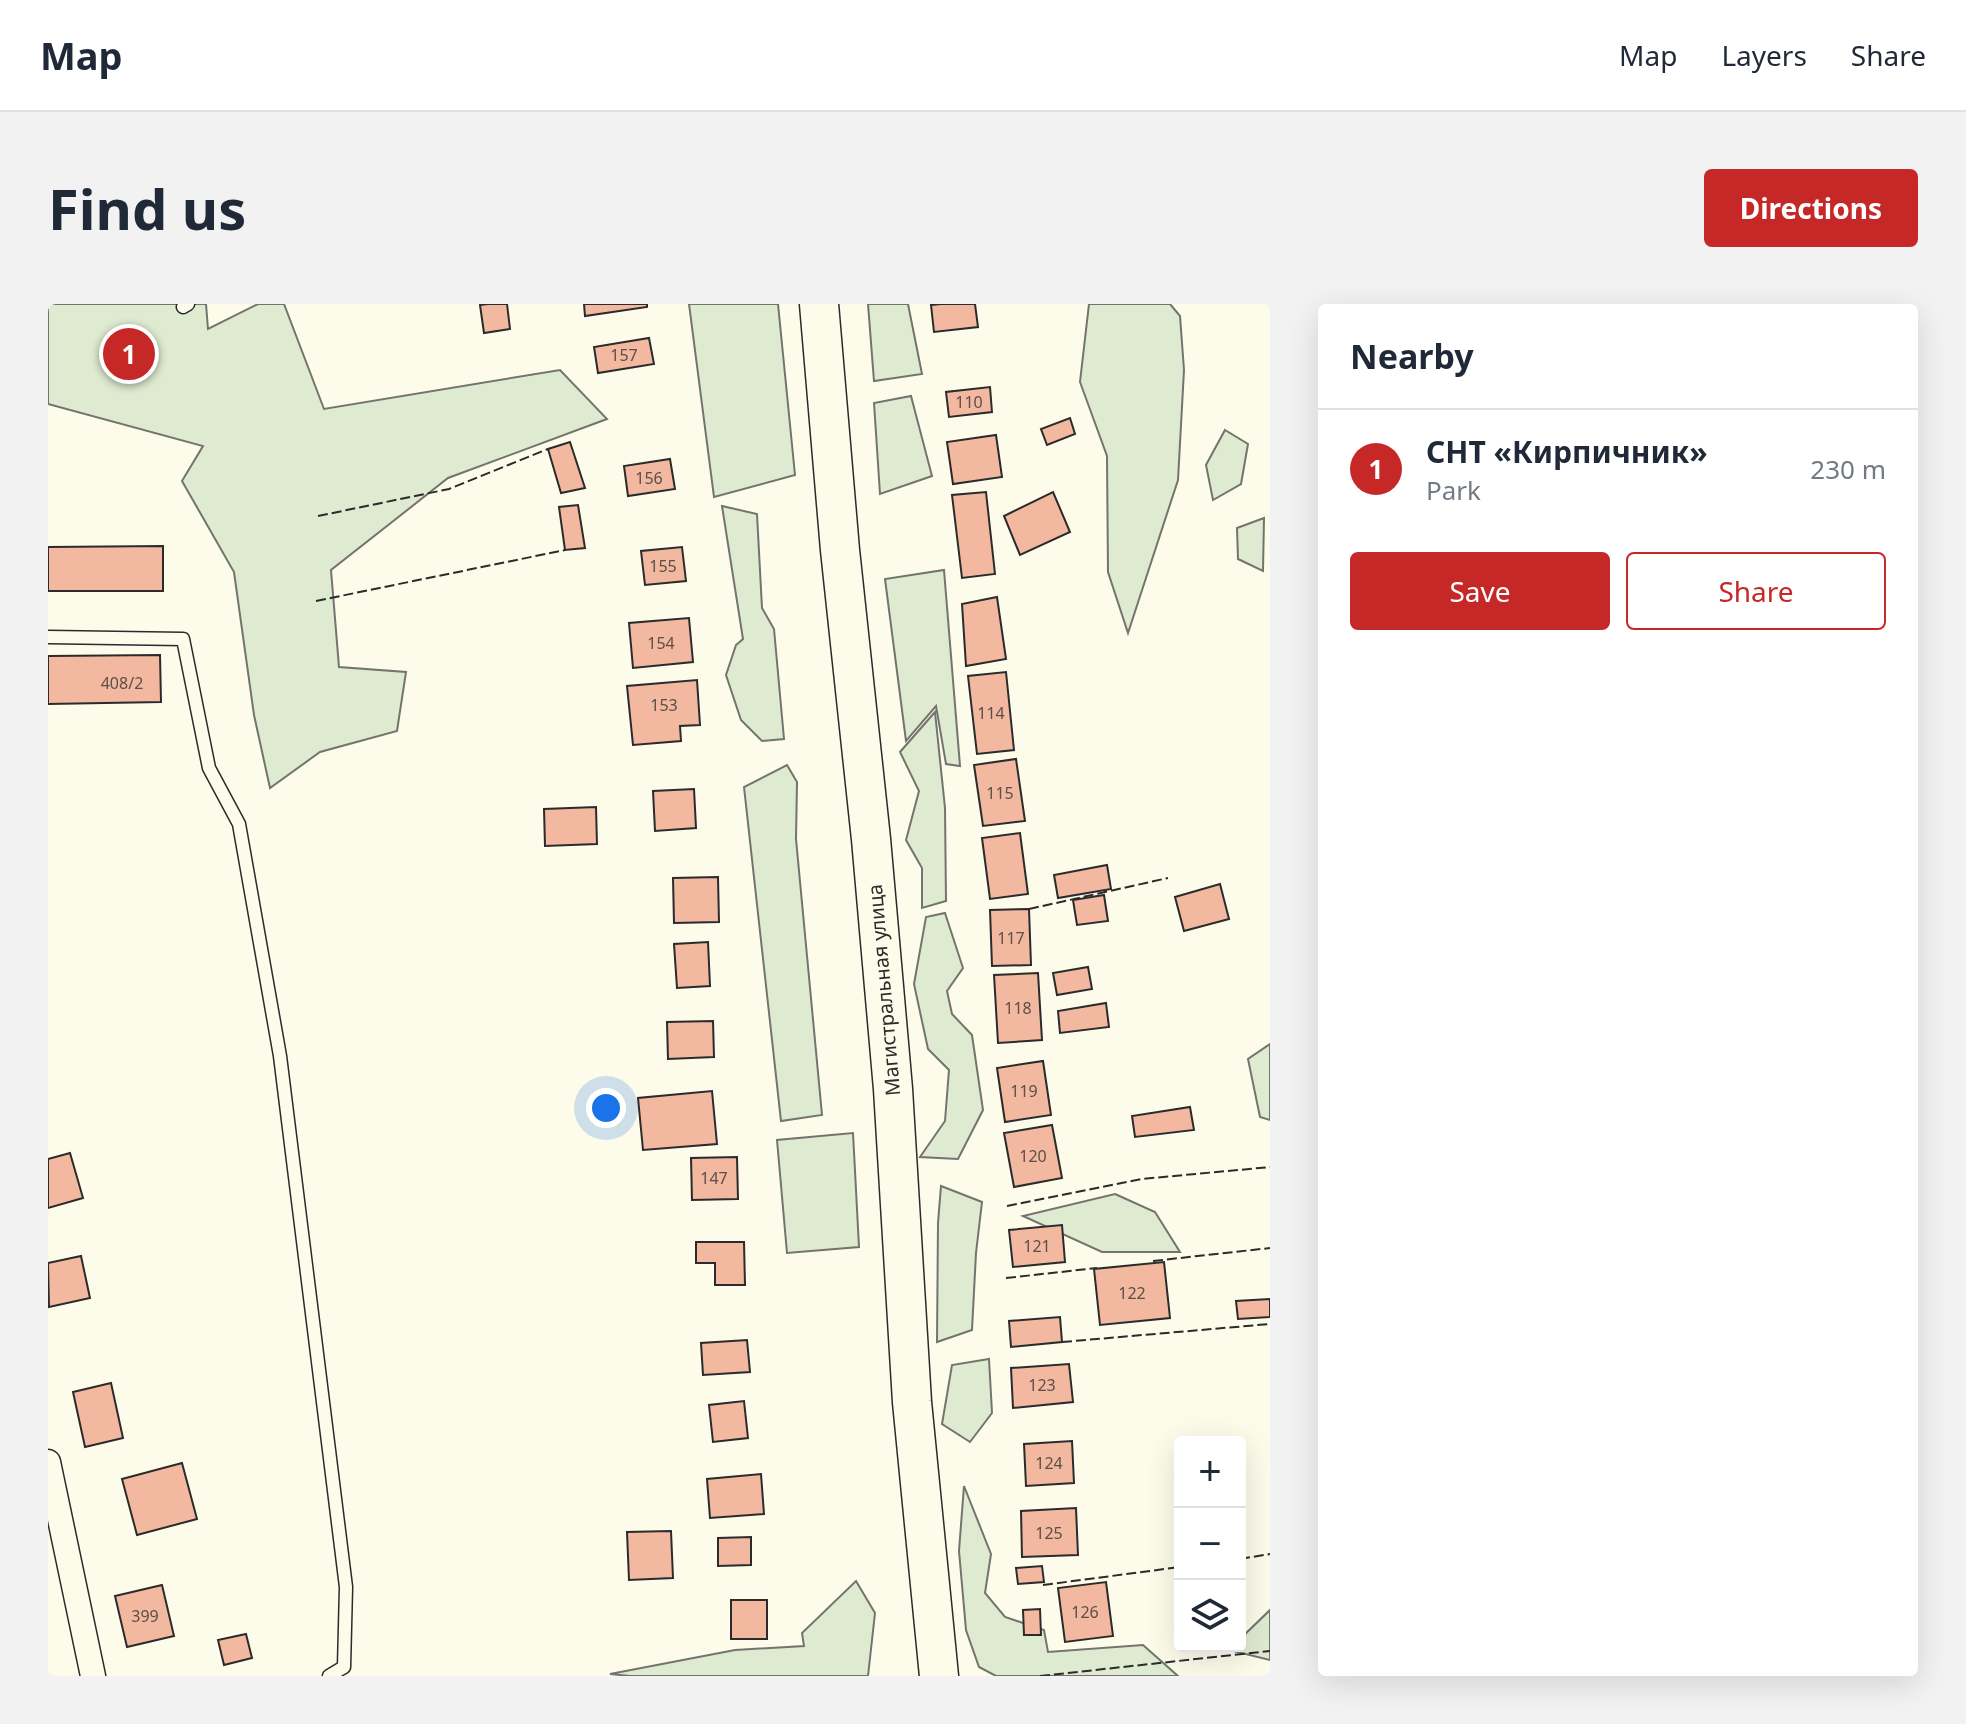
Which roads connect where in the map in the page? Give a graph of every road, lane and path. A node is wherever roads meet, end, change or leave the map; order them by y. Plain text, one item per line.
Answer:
1 (819, 304) edge
2 (48, 637) edge
3 (48, 1462) edge
4 (933, 1620) junction
5 (93, 1676) edge
6 (329, 1676) edge
7 (922, 1676) edge
8 (939, 1676) edge

1 - 4 main road, Магистральная улица
2 - 6 lane
3 - 5 street
4 - 7 street
4 - 8 main road, Магистральная улица

